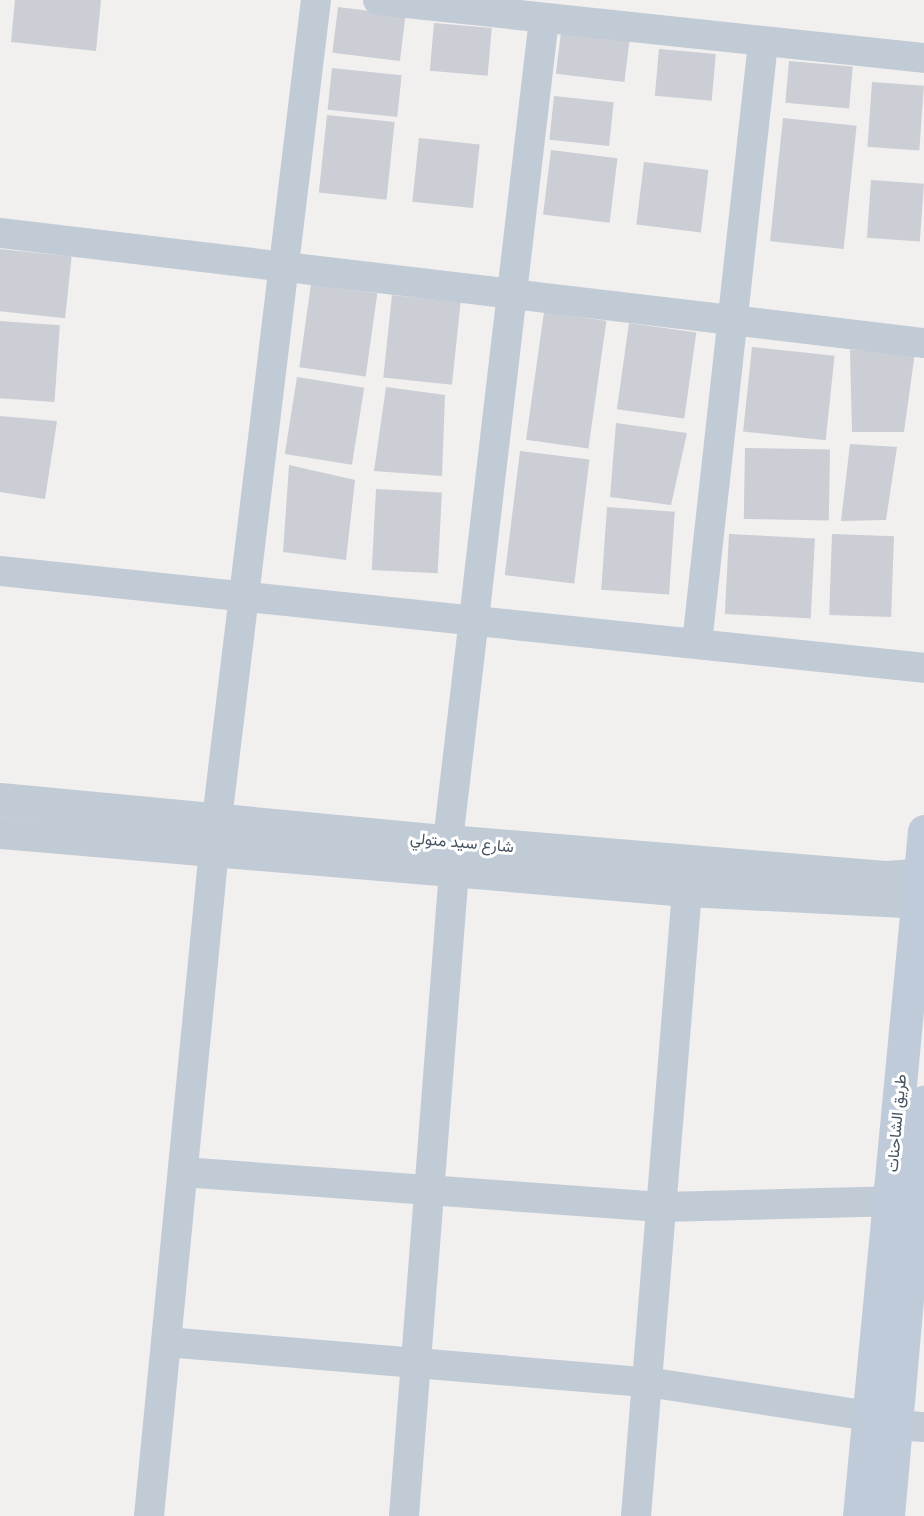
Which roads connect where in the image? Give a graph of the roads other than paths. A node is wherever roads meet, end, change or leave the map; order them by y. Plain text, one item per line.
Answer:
1 (316, 0) edge
2 (378, 0) edge
3 (544, 19) junction
4 (763, 43) junction
5 (924, 58) edge
6 (0, 233) edge
7 (285, 268) junction
8 (512, 296) junction
9 (731, 324) junction
10 (924, 344) edge
11 (0, 571) edge
12 (246, 595) junction
13 (474, 620) junction
14 (697, 643) junction
15 (924, 668) edge
16 (0, 799) edge
17 (218, 819) junction
18 (924, 831) edge
19 (0, 832) edge
20 (214, 852) junction
21 (451, 856) junction
22 (922, 888) edge
23 (687, 890) junction
24 (924, 1101) edge
25 (183, 1172) junction
26 (429, 1190) junction
27 (911, 1192) edge
28 (661, 1207) junction
29 (166, 1342) junction
30 (416, 1363) junction
31 (647, 1382) junction
32 (896, 1423) edge
33 (149, 1516) edge
34 (404, 1516) edge
35 (636, 1516) edge
36 (859, 1516) edge
37 (888, 1516) edge

1 - 7 street
2 - 3 street
3 - 4 street
3 - 8 street
4 - 5 street
4 - 9 street
6 - 7 street
7 - 8 street
7 - 12 street
8 - 9 street
8 - 13 street
9 - 10 street
9 - 14 street
11 - 12 street
12 - 13 street
12 - 17 street
13 - 14 street
13 - 21 street
14 - 15 street
16 - 17 street, شارع سيد متولي
17 - 20 street
17 - 21 street, شارع سيد متولي
18 - 22 main road, طريق الشاحنات
19 - 20 street, شارع سيد متولي
20 - 21 street, شارع سيد متولي
20 - 25 street
21 - 22 street, شارع سيد متولي
21 - 23 street, شارع سيد متولي
21 - 26 street
22 - 23 street, شارع سيد متولي
22 - 27 main road, طريق الشاحنات
23 - 28 street
24 - 27 main road, طريق الشاحنات
25 - 26 street
25 - 29 street
26 - 28 street
26 - 30 street
27 - 28 street
27 - 32 main road, طريق الشاحنات
28 - 31 street
29 - 30 street
29 - 33 street
30 - 31 street
30 - 34 street
31 - 32 street
31 - 35 street
32 - 36 main road
32 - 37 main road

